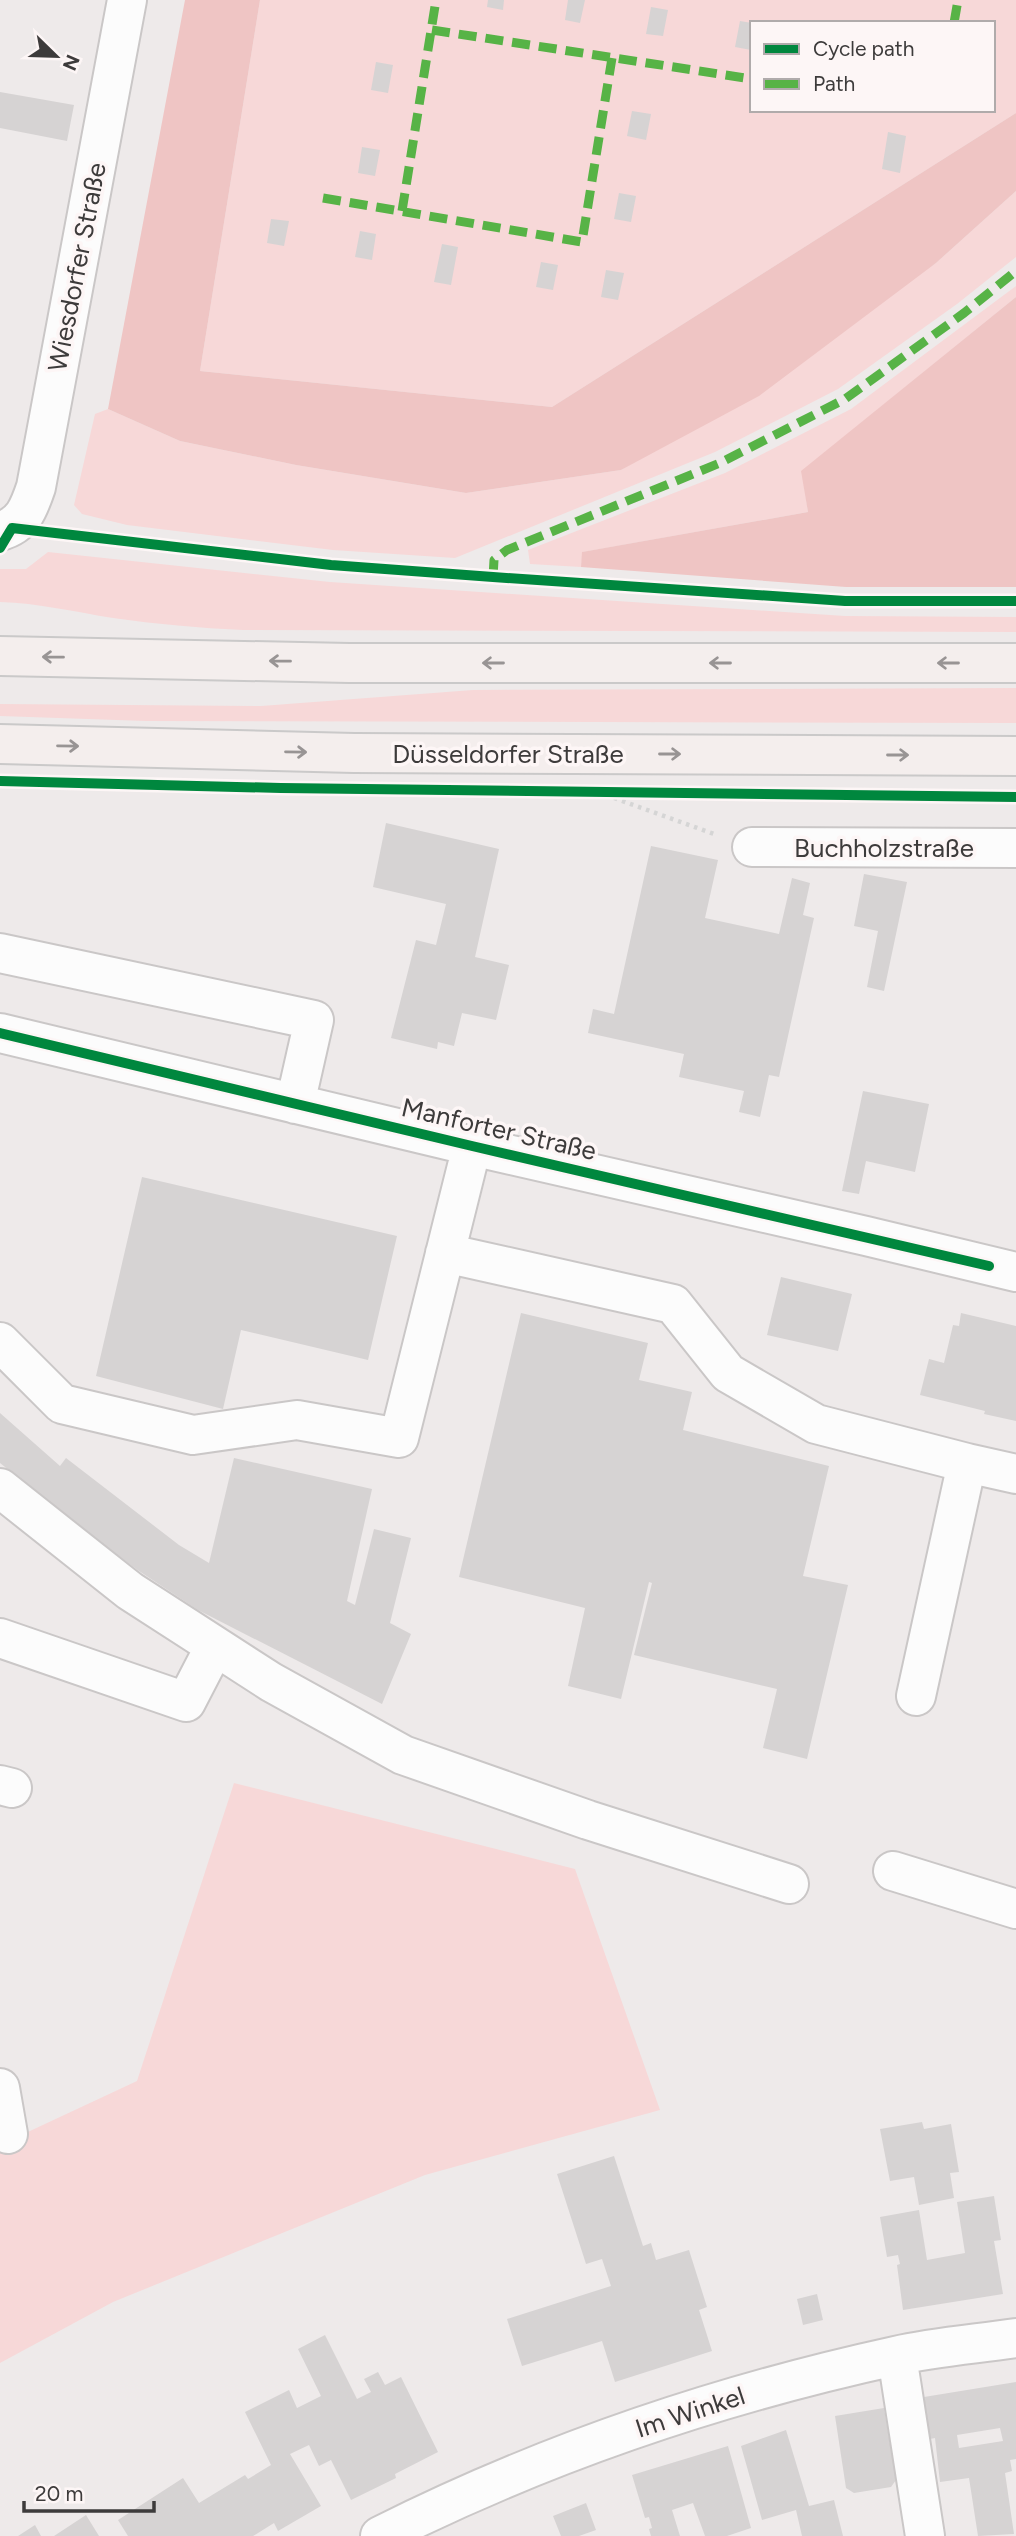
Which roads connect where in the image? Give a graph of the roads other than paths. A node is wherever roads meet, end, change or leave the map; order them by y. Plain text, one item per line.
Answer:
1 (127, 0) edge
2 (6, 529) edge
3 (0, 656) edge
4 (1016, 663) edge
5 (0, 744) edge
6 (1016, 755) edge
7 (751, 847) road end
8 (1016, 848) edge
9 (0, 953) edge
10 (0, 1033) edge
11 (295, 1104) junction
12 (472, 1146) junction
13 (445, 1253) junction
14 (1003, 1269) edge
15 (0, 1342) edge
16 (967, 1462) junction
17 (1016, 1474) edge
18 (0, 1488) edge
19 (0, 1638) edge
20 (215, 1646) junction
21 (916, 1696) dead end
22 (893, 1871) dead end
23 (789, 1884) dead end
24 (1016, 1909) edge
25 (0, 2088) edge
26 (8, 2134) dead end
27 (1016, 2338) edge
28 (897, 2356) junction
29 (380, 2536) edge
30 (925, 2536) edge

1 - 2 street, Wiesdorfer Straße
4 -> 3 main road
5 -> 6 main road, Düsseldorfer Straße
7 - 8 street, Buchholzstraße
9 - 11 street
10 - 11 street, Manforter Straße
11 - 12 street, Manforter Straße
12 - 13 street
12 - 14 street, Manforter Straße
13 - 15 street
13 - 16 street
16 - 17 street
16 - 21 street
18 - 20 street
19 - 20 street
20 - 23 street
22 - 24 street
25 - 26 street
27 - 28 street, Im Winkel
28 - 29 street, Im Winkel
28 - 30 street

